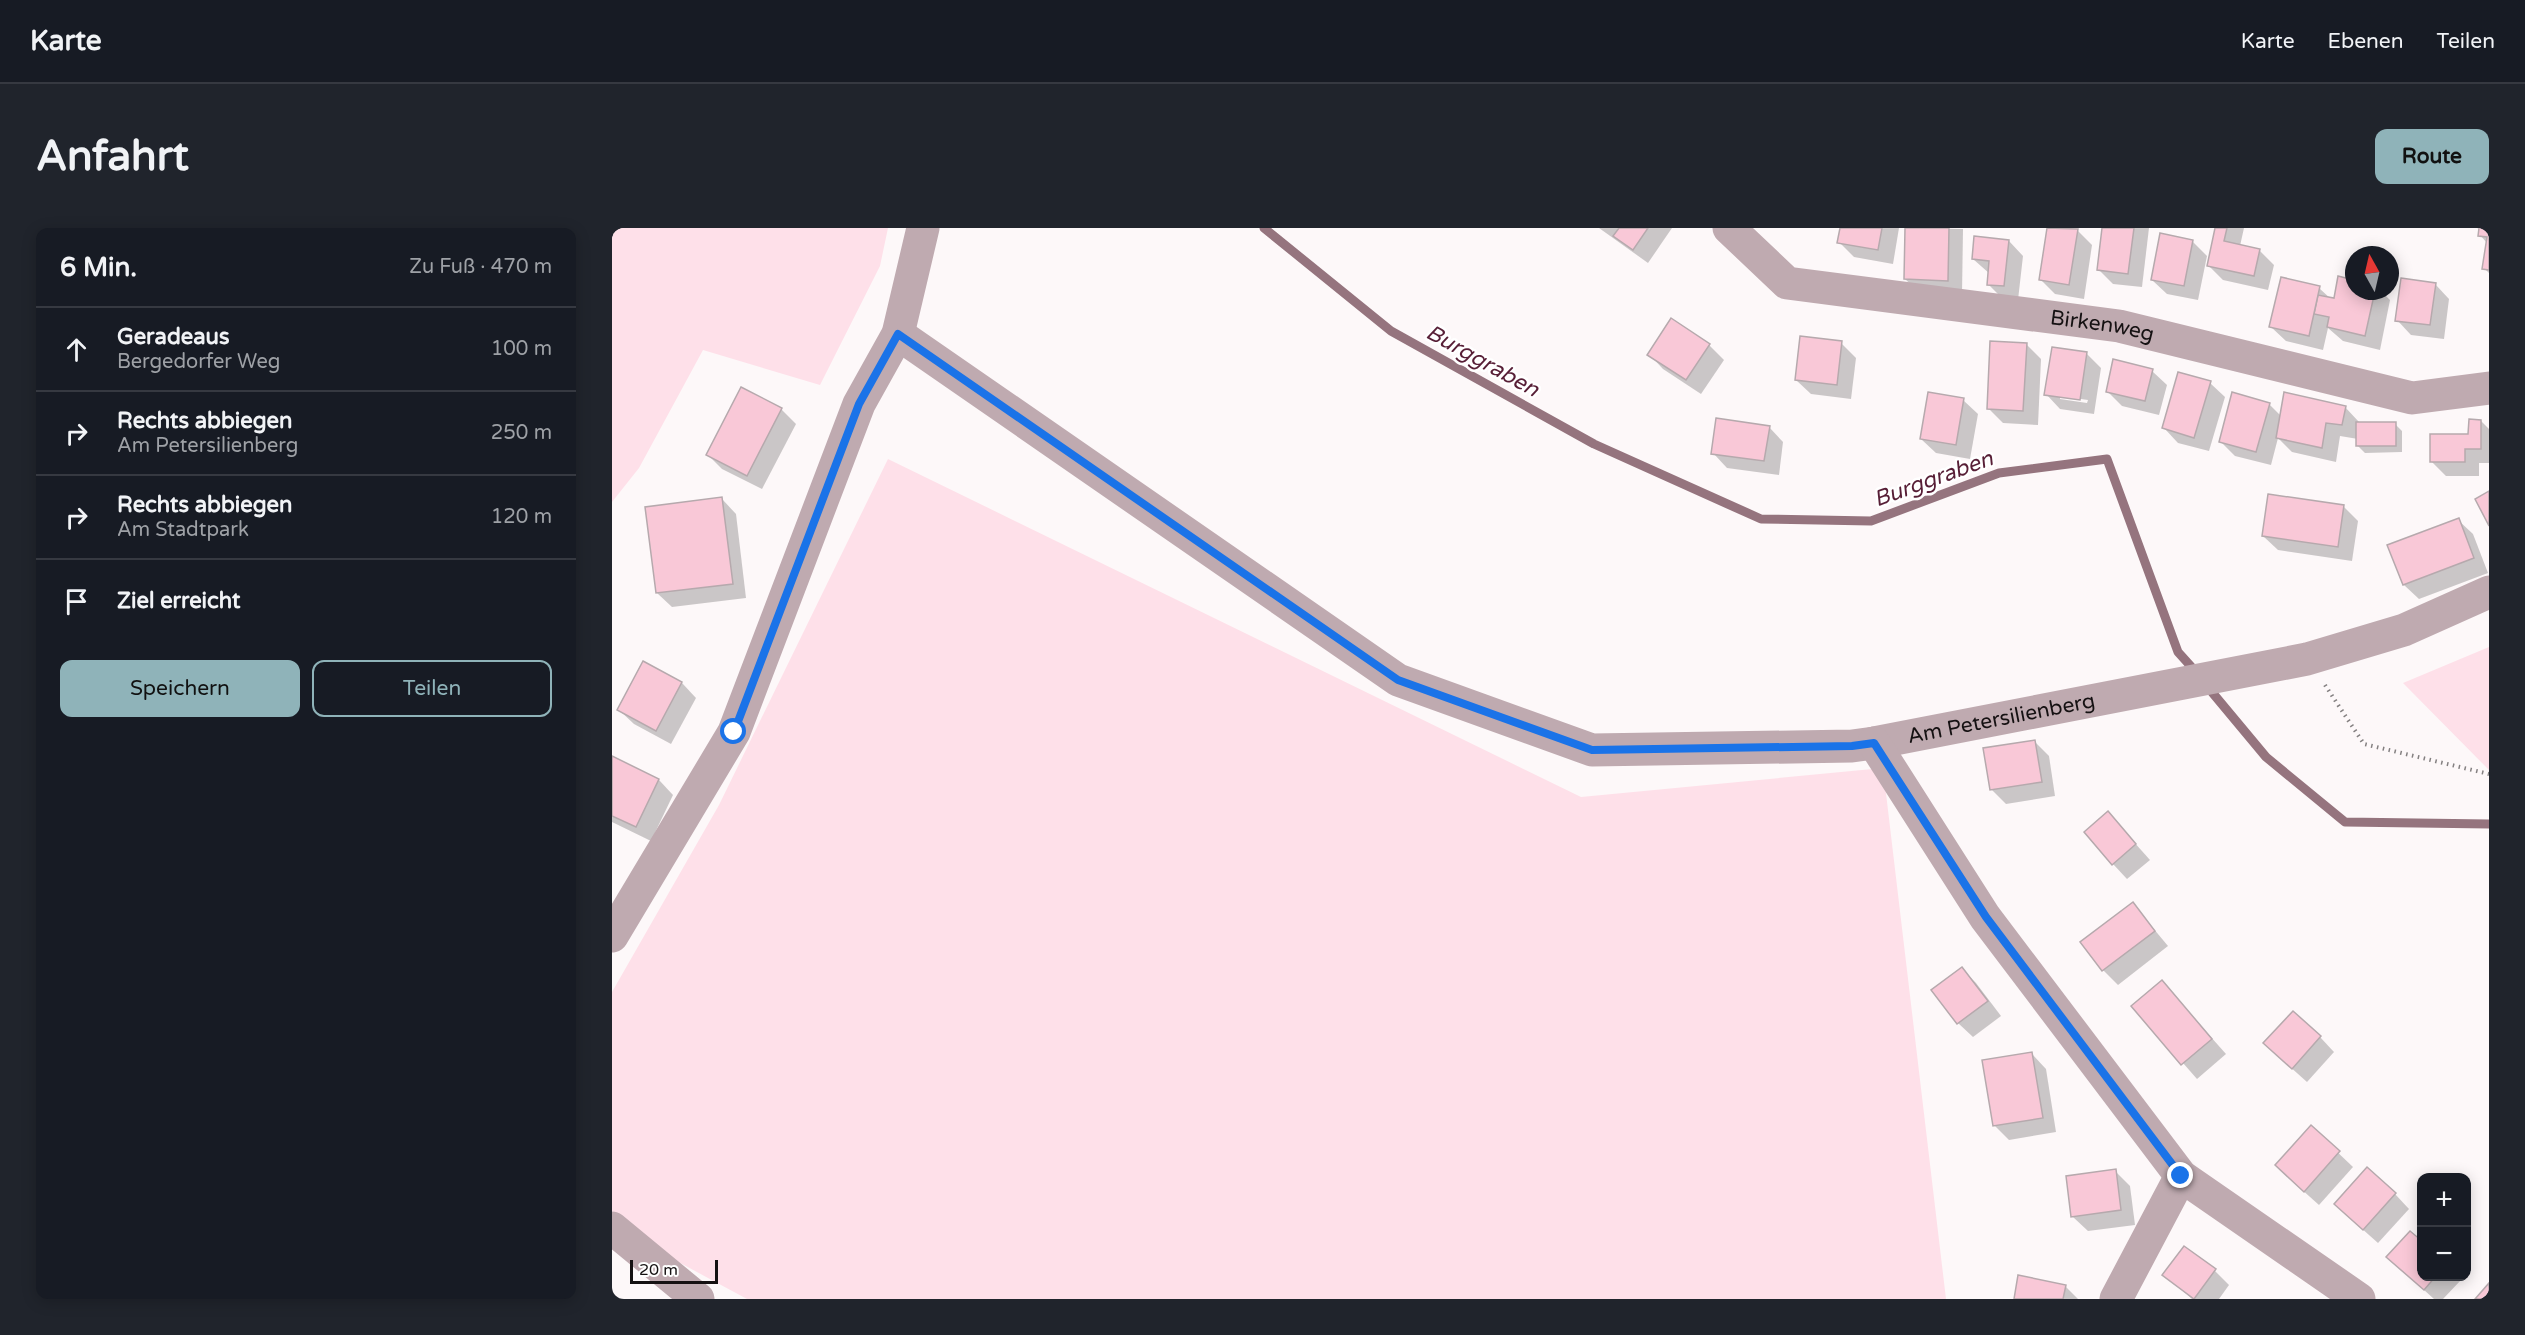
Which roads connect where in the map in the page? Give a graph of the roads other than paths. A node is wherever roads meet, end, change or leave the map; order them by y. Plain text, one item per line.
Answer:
1 (923, 228) edge
2 (1729, 228) edge
3 (898, 334) junction
4 (2489, 388) edge
5 (2489, 592) edge
6 (1874, 743) junction
7 (612, 936) edge
8 (2181, 1176) junction
9 (612, 1228) edge
10 (698, 1299) edge
11 (2116, 1299) edge
12 (2359, 1299) edge

1 - 3 street
2 - 4 street, Birkenweg
3 - 6 street, Am Petersilienberg
3 - 7 street
5 - 6 street, Am Petersilienberg
6 - 8 street
8 - 11 street
8 - 12 street
9 - 10 street

